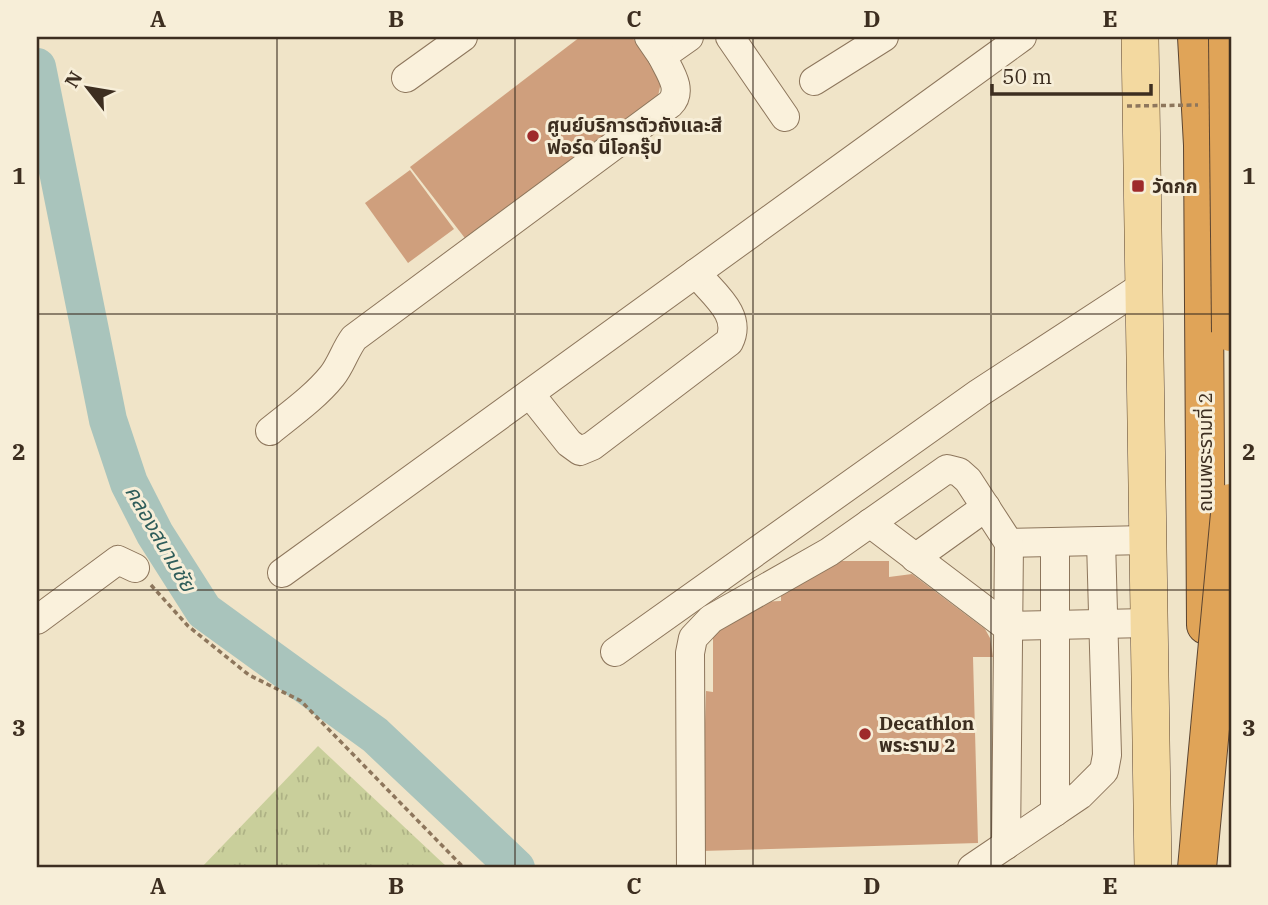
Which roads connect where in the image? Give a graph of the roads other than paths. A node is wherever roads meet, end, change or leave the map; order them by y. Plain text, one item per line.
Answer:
1 (463, 37) edge
2 (689, 37) edge
3 (730, 37) edge
4 (884, 37) edge
5 (1023, 37) edge
6 (1140, 37) edge
7 (1197, 37) edge
8 (1228, 37) edge
9 (655, 47) edge
10 (406, 78) dead end
11 (814, 81) dead end
12 (785, 117) dead end
13 (696, 273) junction
14 (1143, 286) junction
15 (1231, 332) edge
16 (530, 394) junction
17 (270, 431) dead end
18 (1231, 503) edge
19 (986, 507) junction
20 (870, 523) junction
21 (1147, 540) junction
22 (1101, 541) junction
23 (1055, 542) junction
24 (1009, 543) junction
25 (915, 558) junction
26 (135, 568) road end
27 (282, 573) dead end
28 (37, 620) edge
29 (1149, 623) junction
30 (1104, 624) junction
31 (1057, 625) junction
32 (1006, 626) junction
33 (615, 652) dead end
34 (1055, 812) junction
35 (1006, 845) junction
36 (691, 868) edge
37 (972, 868) edge
38 (1153, 868) edge
39 (1196, 868) edge
40 (1207, 868) edge

1 - 10 street
2 - 9 street
3 - 12 street
4 - 11 street
5 - 13 street
6 - 14 main road
7 - 40 highway, ถนนพระรามที่ 2
8 - 15 highway, bridge
9 - 17 street
13 - 16 street
13 - 16 street
14 - 21 main road
14 - 33 street
16 - 27 street
18 - 39 highway, bridge
19 - 20 street
19 - 24 street
19 - 25 street
20 - 25 street
20 - 36 street
21 - 22 street
21 - 29 main road
22 - 23 street
22 - 30 street
23 - 24 street
23 - 31 street
24 - 32 street
25 - 32 street
26 - 28 street
29 - 30 street
29 - 38 main road
30 - 31 street
30 - 34 street
31 - 32 street
31 - 34 street
32 - 35 street
34 - 35 street
35 - 37 street

